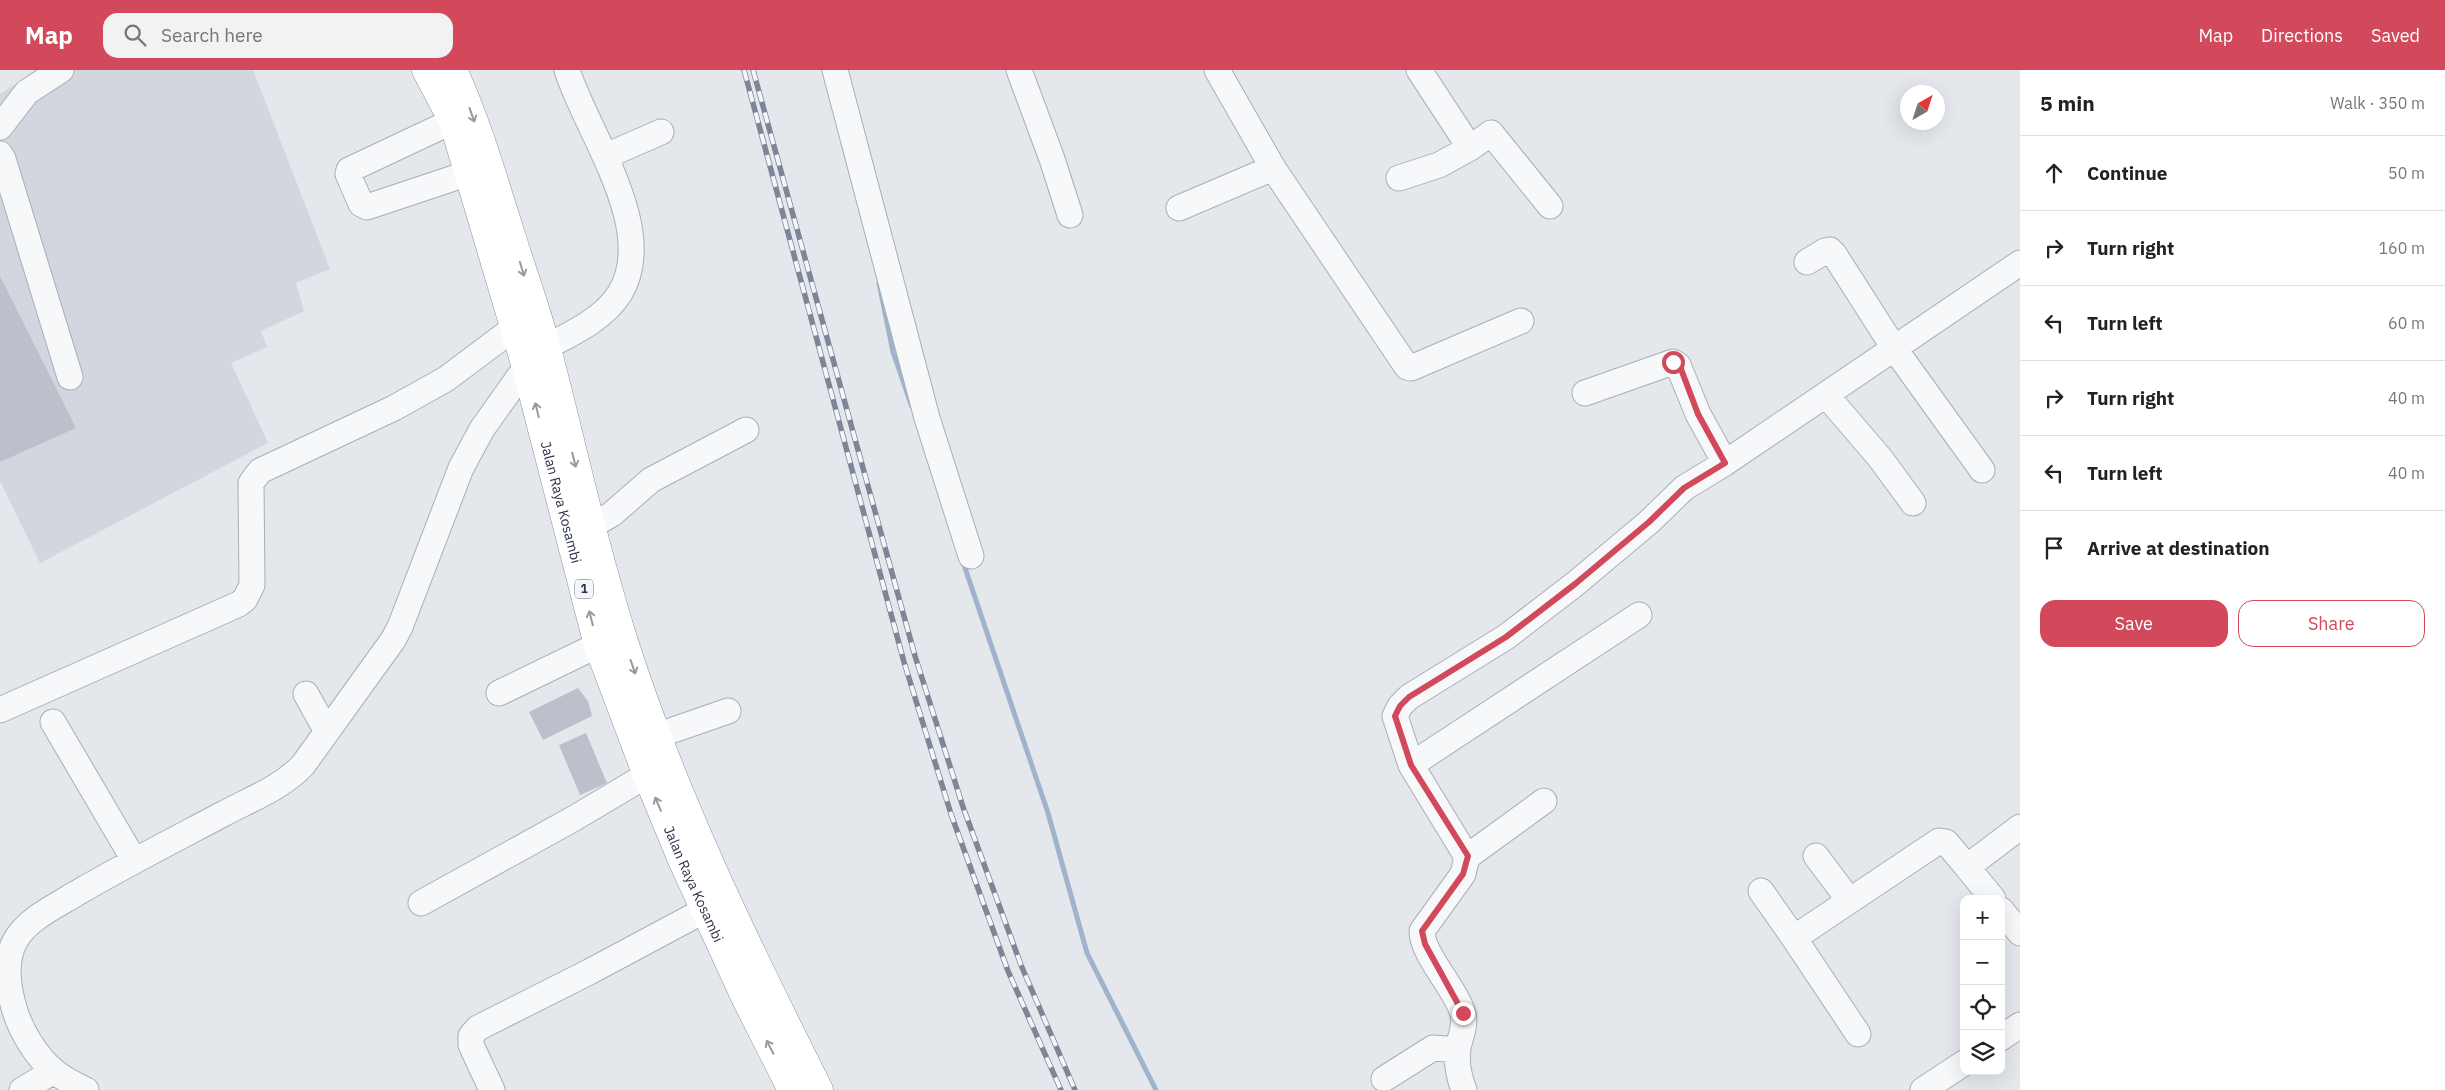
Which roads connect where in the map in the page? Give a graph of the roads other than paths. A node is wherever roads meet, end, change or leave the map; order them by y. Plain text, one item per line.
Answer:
1 (60, 70) edge
2 (426, 70) edge
3 (453, 70) edge
4 (567, 70) edge
5 (835, 70) edge
6 (1019, 70) edge
7 (1216, 70) edge
8 (1419, 70) edge
9 (453, 121) junction
10 (0, 127) edge
11 (660, 132) dead end
12 (1470, 148) junction
13 (0, 154) edge
14 (606, 156) junction
15 (1273, 168) junction
16 (469, 173) junction
17 (1399, 178) dead end
18 (1550, 206) dead end
19 (1179, 208) dead end
20 (1070, 215) dead end
21 (1807, 262) dead end
22 (2020, 263) edge
23 (1521, 321) dead end
24 (514, 328) junction
25 (546, 347) junction
26 (1894, 348) junction
27 (526, 367) junction
28 (70, 377) dead end
29 (1586, 393) dead end
30 (1826, 395) junction
31 (746, 430) dead end
32 (1725, 463) junction
33 (1982, 470) dead end
34 (1913, 503) dead end
35 (591, 526) junction
36 (972, 556) dead end
37 (1638, 616) dead end
38 (598, 645) junction
39 (306, 694) dead end
40 (498, 694) dead end
41 (0, 710) edge
42 (728, 711) dead end
43 (53, 722) dead end
44 (326, 730) junction
45 (656, 736) junction
46 (1411, 765) junction
47 (646, 776) junction
48 (1544, 801) dead end
49 (2020, 827) edge
50 (1468, 856) junction
51 (1816, 856) dead end
52 (134, 860) junction
53 (1967, 867) junction
54 (1761, 891) dead end
55 (1989, 895) edge
56 (1850, 900) junction
57 (421, 903) dead end
58 (705, 910) junction
59 (2005, 915) edge
60 (2020, 933) edge
61 (1794, 938) junction
62 (8, 1018) edge
63 (2020, 1025) edge
64 (1858, 1034) dead end
65 (2005, 1035) edge
66 (1458, 1050) junction
67 (1960, 1066) edge
68 (54, 1072) junction
69 (1384, 1079) dead end
70 (22, 1090) edge
71 (86, 1090) edge
72 (492, 1090) edge
73 (792, 1090) edge
74 (819, 1090) edge
75 (1464, 1090) edge
76 (1923, 1090) edge

1 - 10 street
2 - 9 highway, Jalan Raya Kosambi / 1
3 -> 25 highway, Jalan Raya Kosambi / 1
4 - 14 street
5 - 36 street
6 - 20 street
7 - 15 street
8 - 12 street
9 - 16 highway, Jalan Raya Kosambi / 1
9 - 16 street
11 - 14 street
12 - 17 street
12 - 18 street
13 - 28 street
14 - 25 street
15 - 19 street
15 - 23 street
16 - 24 highway, Jalan Raya Kosambi / 1
21 - 26 street
22 - 26 street
24 - 27 highway, Jalan Raya Kosambi / 1
24 - 41 street
25 -> 35 highway, Jalan Raya Kosambi / 1
26 - 30 street
26 - 33 street
38 -> 27 highway, Jalan Raya Kosambi / 1
27 - 44 street
29 - 32 street
30 - 32 street
30 - 34 street
31 - 35 street
32 - 46 street
35 -> 45 highway, Jalan Raya Kosambi / 1
37 - 46 street
38 - 40 street
38 - 47 highway, Jalan Raya Kosambi / 1
39 - 44 street
42 - 45 street
43 - 52 street
44 - 52 street
45 - 74 highway, Jalan Raya Kosambi / 1
46 - 50 street
47 - 57 street
58 -> 47 highway, Jalan Raya Kosambi / 1
48 - 50 street
49 - 53 street
50 - 66 street
51 - 56 street
52 - 62 street
53 - 55 street
53 - 56 street
54 - 61 street
56 - 61 street
58 - 72 street
73 -> 58 highway, Jalan Raya Kosambi / 1
59 - 60 street
61 - 64 street
62 - 68 street
63 - 65 street
66 - 69 street
66 - 75 street
67 - 76 street
68 - 70 street
68 - 71 street

